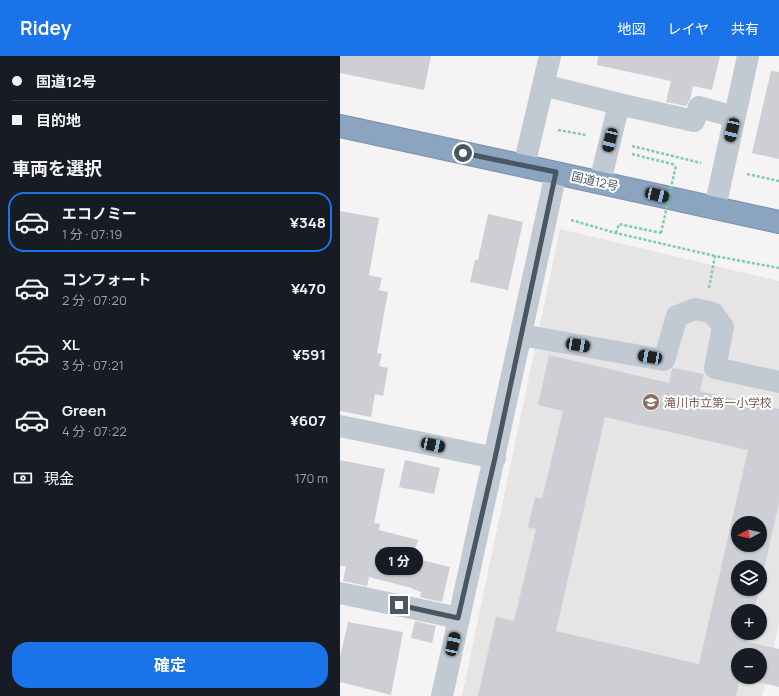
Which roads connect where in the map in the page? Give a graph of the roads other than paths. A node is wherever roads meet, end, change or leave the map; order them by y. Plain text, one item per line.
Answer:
1 (550, 56) edge
2 (748, 56) edge
3 (543, 85) junction
4 (619, 104) junction
5 (735, 116) junction
6 (340, 126) edge
7 (524, 166) junction
8 (556, 172) junction
9 (600, 182) junction
10 (715, 208) junction
11 (779, 222) edge
12 (521, 335) junction
13 (779, 382) edge
14 (340, 426) edge
15 (495, 458) junction
16 (340, 593) edge
17 (458, 618) junction
18 (442, 696) edge

1 - 3 street
2 - 5 street
3 - 4 street
3 - 7 street
4 - 5 street
4 - 9 street
5 - 10 street
6 - 7 highway, 国道12号
7 - 8 highway, 国道12号
8 - 9 highway, 国道12号
8 - 12 street
9 - 10 highway, 国道12号
10 - 11 highway, 国道12号
12 - 13 street
12 - 15 street
14 - 15 street
15 - 17 street
16 - 17 street
17 - 18 street

